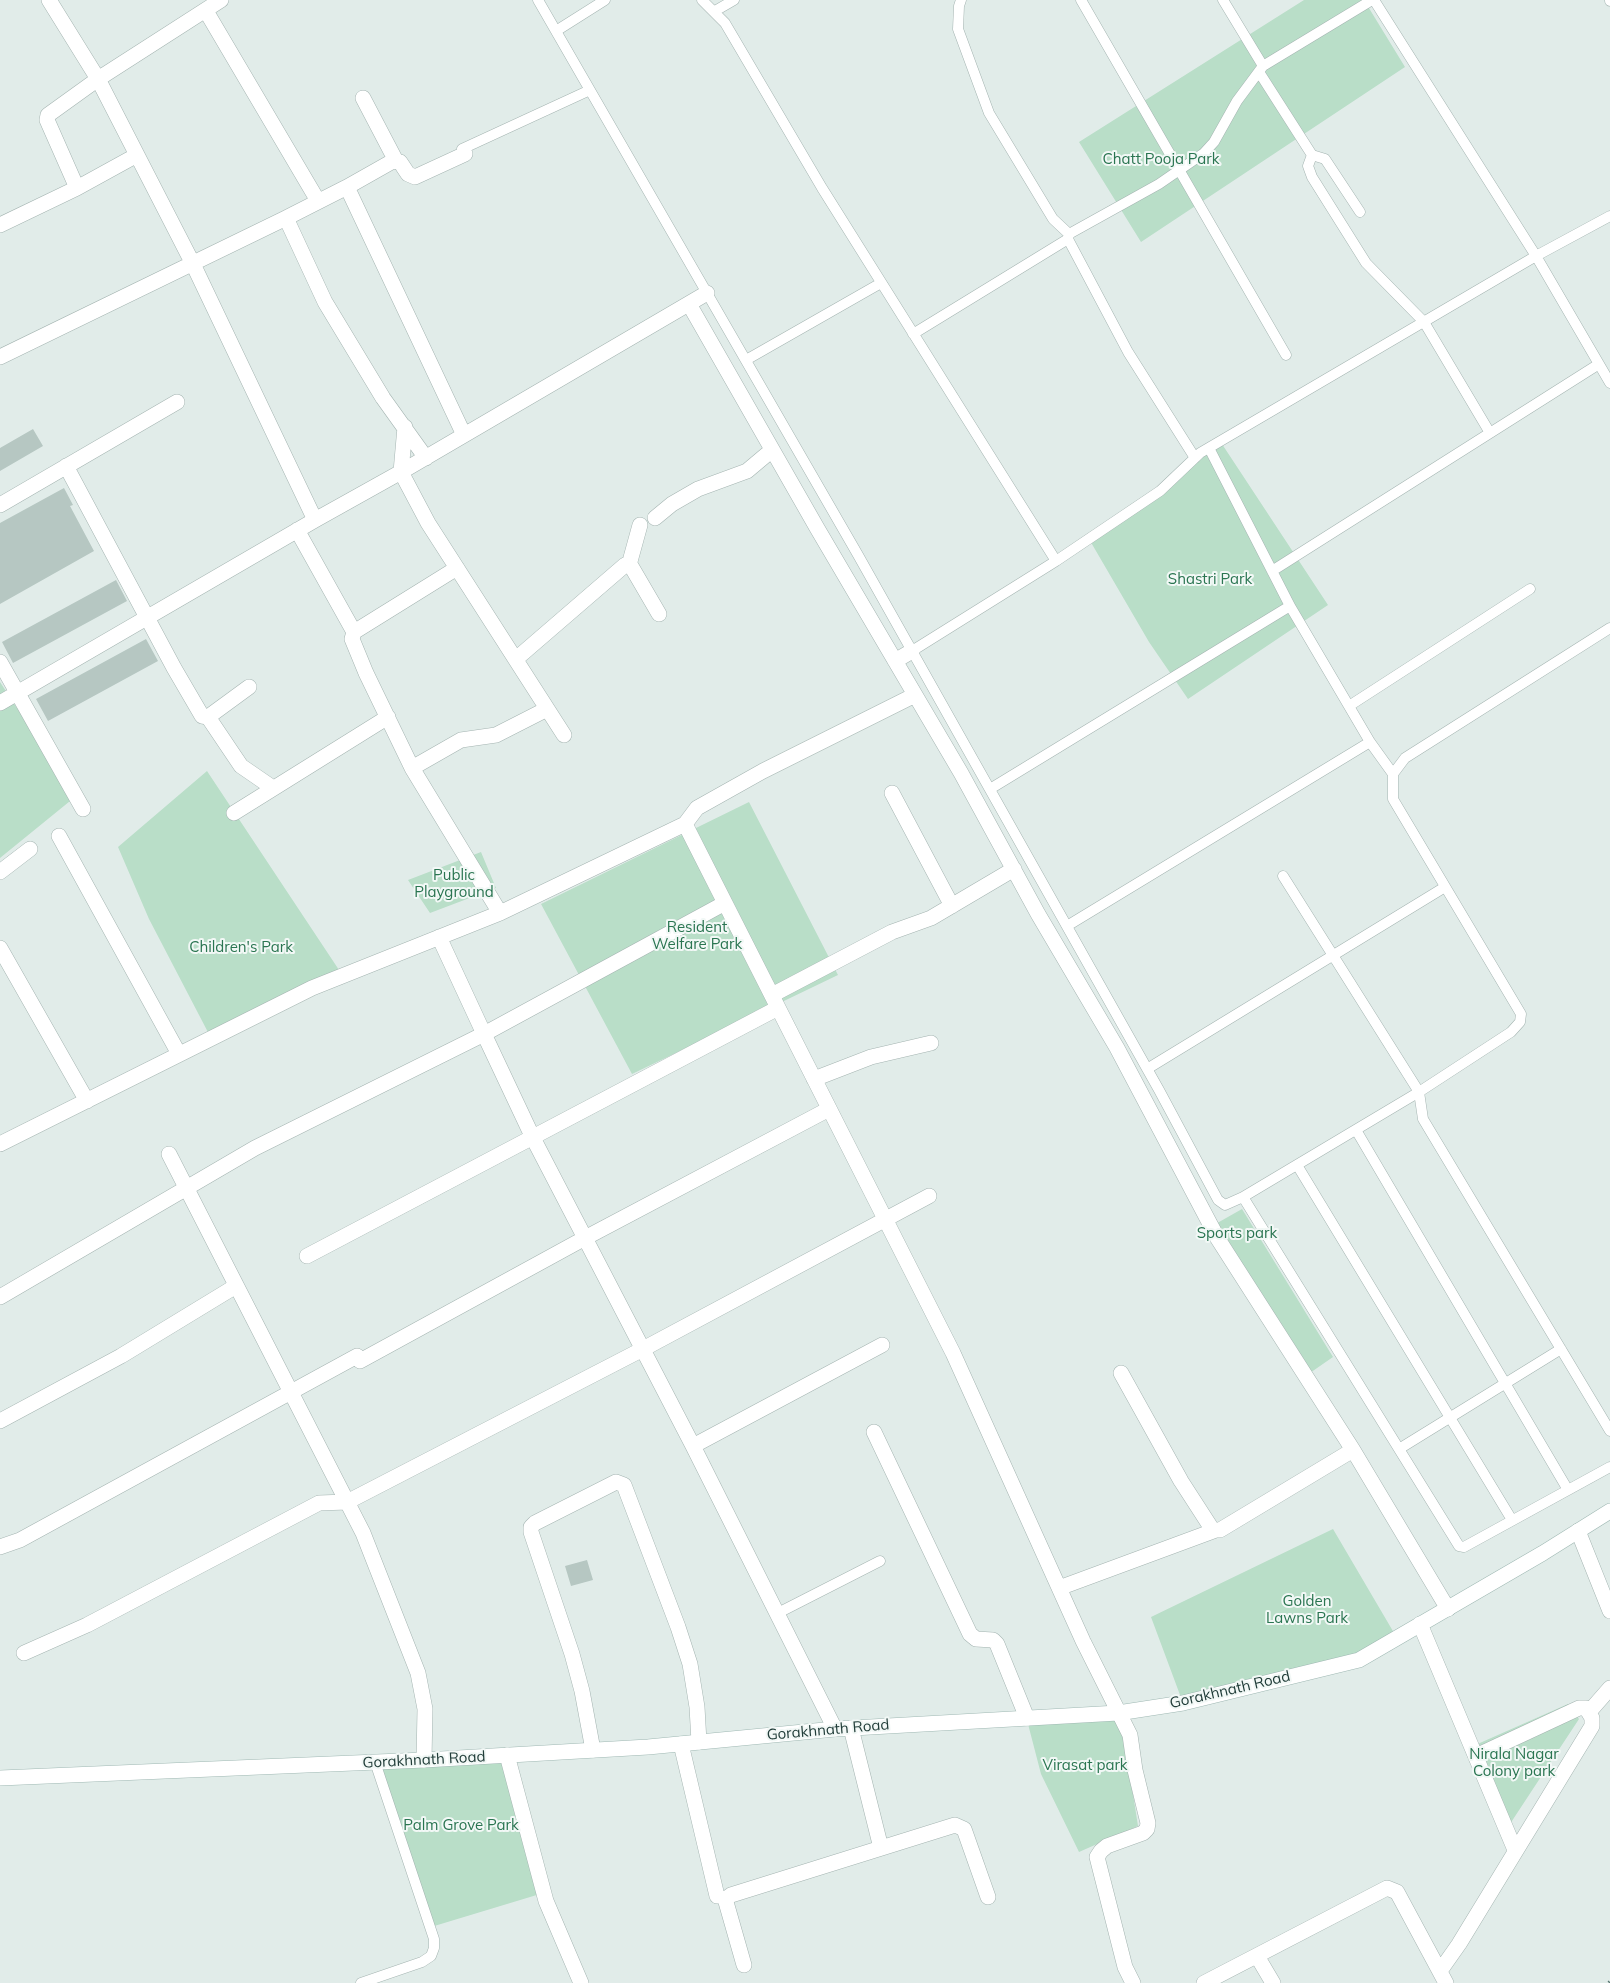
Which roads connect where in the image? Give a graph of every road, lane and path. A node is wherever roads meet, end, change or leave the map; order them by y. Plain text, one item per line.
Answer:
1 (49, 0) edge
2 (221, 0) edge
3 (538, 0) edge
4 (605, 0) edge
5 (702, 0) edge
6 (734, 0) edge
7 (961, 0) edge
8 (1081, 0) edge
9 (1223, 0) edge
10 (1373, 0) edge
11 (206, 10) junction
12 (715, 11) junction
13 (556, 31) junction
14 (1261, 69) junction
15 (98, 79) junction
16 (590, 90) junction
17 (363, 98) dead end
18 (463, 152) joint
19 (137, 155) junction
20 (1312, 155) junction
21 (396, 161) junction
22 (1179, 170) junction
23 (347, 187) junction
24 (76, 188) junction
25 (318, 201) junction
26 (1360, 212) dead end
27 (1610, 216) edge
28 (286, 218) junction
29 (0, 225) edge
30 (1068, 236) junction
31 (1536, 256) junction
32 (193, 264) junction
33 (882, 283) junction
34 (707, 293) junction
35 (689, 304) junction
36 (1424, 322) junction
37 (913, 334) junction
38 (1286, 355) dead end
39 (0, 357) edge
40 (746, 360) junction
41 (1599, 364) junction
42 (1610, 383) edge
43 (178, 402) dead end
44 (404, 427) junction
45 (1490, 433) junction
46 (464, 435) junction
47 (1209, 448) junction
48 (772, 450) junction
49 (426, 458) junction
50 (1195, 458) junction
51 (66, 466) junction
52 (401, 472) junction
53 (0, 505) edge
54 (655, 518) dead end
55 (315, 520) junction
56 (640, 525) dead end
57 (297, 530) junction
58 (1056, 561) junction
59 (629, 565) junction
60 (457, 568) junction
61 (1272, 571) junction
62 (1530, 590) dead end
63 (1290, 606) junction
64 (659, 614) dead end
65 (147, 618) junction
66 (1610, 628) edge
67 (354, 632) junction
68 (912, 650) junction
69 (516, 659) junction
70 (895, 661) junction
71 (0, 662) edge
72 (249, 687) dead end
73 (18, 693) junction
74 (915, 695) junction
75 (0, 703) edge
76 (1349, 706) junction
77 (547, 709) junction
78 (388, 716) junction
79 (208, 717) junction
80 (564, 735) dead end
81 (1370, 742) junction
82 (412, 768) junction
83 (1393, 774) junction
84 (273, 788) junction
85 (990, 789) junction
86 (892, 793) dead end
87 (83, 809) dead end
88 (234, 813) dead end
89 (685, 824) junction
90 (59, 836) dead end
91 (30, 849) dead end
92 (1014, 869) junction
93 (0, 872) edge
94 (1283, 876) dead end
95 (1445, 886) junction
96 (725, 903) junction
97 (952, 906) junction
98 (500, 913) junction
99 (1067, 926) junction
100 (439, 937) junction
101 (0, 948) edge
102 (1332, 956) junction
103 (775, 1002) junction
104 (484, 1034) junction
105 (931, 1043) dead end
106 (179, 1054) junction
107 (1147, 1069) junction
108 (814, 1079) junction
109 (1419, 1092) junction
110 (87, 1100) junction
111 (829, 1109) junction
112 (1356, 1130) junction
113 (533, 1138) junction
114 (0, 1144) edge
115 (169, 1154) dead end
116 (1297, 1165) junction
117 (186, 1187) junction
118 (929, 1196) dead end
119 (1243, 1197) junction
120 (886, 1220) junction
121 (585, 1238) junction
122 (307, 1256) dead end
123 (236, 1286) junction
124 (0, 1296) edge
125 (882, 1345) dead end
126 (643, 1349) junction
127 (1561, 1349) junction
128 (1121, 1373) dead end
129 (1505, 1384) junction
130 (291, 1392) junction
131 (1451, 1418) junction
132 (0, 1420) edge
133 (1610, 1431) edge
134 (874, 1432) dead end
135 (692, 1446) junction
136 (1399, 1449) junction
137 (1353, 1450) junction
138 (1610, 1468) edge
139 (1568, 1490) junction
140 (347, 1502) junction
141 (1610, 1511) edge
142 (1512, 1520) junction
143 (1216, 1530) junction
144 (1578, 1531) junction
145 (0, 1547) edge
146 (880, 1561) dead end
147 (1059, 1588) junction
148 (1448, 1608) junction
149 (1610, 1611) edge
150 (778, 1612) junction
151 (1420, 1624) junction
152 (24, 1653) dead end
153 (1610, 1688) edge
154 (1589, 1712) junction
155 (1118, 1713) junction
156 (1027, 1718) junction
157 (850, 1728) junction
158 (835, 1729) junction
159 (699, 1742) junction
160 (682, 1744) junction
161 (593, 1750) junction
162 (508, 1755) junction
163 (1476, 1756) junction
164 (424, 1760) junction
165 (376, 1762) junction
166 (0, 1778) edge
167 (881, 1848) junction
168 (1515, 1850) junction
169 (717, 1896) dead end
170 (988, 1896) dead end
171 (1256, 1956) junction
172 (744, 1965) dead end
173 (1443, 1977) edge
174 (361, 1983) edge
175 (581, 1983) edge
176 (1133, 1983) edge
177 (1204, 1983) edge
178 (1274, 1983) edge

1 - 15 street
2 - 11 street
3 - 13 lane
4 - 13 lane
5 - 12 lane
6 - 12 lane
7 - 30 lane
8 - 22 lane
9 - 14 lane
10 - 14 lane
10 - 31 lane
11 - 15 street
11 - 25 street
12 - 33 lane
13 - 16 lane
14 - 20 lane
14 - 22 lane
15 - 19 street
15 - 24 street
16 - 18 lane
16 - 34 lane
17 - 21 street
18 - 21 street
19 - 24 street
19 - 32 street
20 - 26 lane
20 - 36 lane
21 - 23 street
22 - 30 lane
22 - 38 lane
23 - 25 street
23 - 46 street
24 - 29 street
25 - 28 street
27 - 31 lane
28 - 32 street
28 - 44 street
30 - 37 lane
30 - 50 lane
31 - 36 lane
31 - 41 lane
32 - 39 street
32 - 55 street
33 - 37 lane
33 - 40 lane
34 - 35 street
34 - 40 lane
35 - 46 street
35 - 48 street
36 - 45 lane
36 - 47 lane
37 - 58 lane
40 - 68 lane
41 - 42 lane
41 - 45 lane
43 - 51 street
44 - 49 street
44 - 52 street
45 - 61 lane
46 - 49 street
47 - 50 lane
47 - 61 lane
48 - 54 street
48 - 70 street
49 - 52 street
50 - 58 lane
51 - 53 street
51 - 65 street
52 - 55 street
52 - 60 street
55 - 57 street
56 - 59 street
57 - 65 street
57 - 67 street
58 - 68 lane
59 - 64 street
59 - 69 street
60 - 67 street
60 - 69 street
61 - 63 lane
62 - 76 lane
63 - 76 lane
63 - 85 lane
65 - 73 street
65 - 79 street
66 - 83 lane
67 - 78 street
68 - 70 street
68 - 85 lane
69 - 77 street
70 - 74 street
71 - 73 street
72 - 79 street
73 - 75 street
73 - 87 street
74 - 89 street
74 - 92 street
76 - 81 lane
77 - 80 street
77 - 82 street
78 - 82 street
78 - 84 street
79 - 84 street
81 - 83 lane
81 - 99 lane
82 - 98 street
83 - 95 lane
84 - 88 street
85 - 99 lane
86 - 97 street
89 - 96 street
89 - 98 street
90 - 106 street
91 - 93 street
92 - 97 street
92 - 137 street
94 - 102 lane
95 - 102 lane
95 - 109 lane
96 - 103 street
96 - 104 street
97 - 103 street
98 - 100 street
99 - 107 lane
100 - 104 street
100 - 106 street
101 - 110 street
102 - 107 lane
102 - 109 lane
103 - 108 street
103 - 113 street
104 - 113 street
104 - 117 street
105 - 108 street
106 - 110 street
107 - 119 lane
108 - 111 street
109 - 112 lane
109 - 127 lane
110 - 114 street
111 - 120 street
111 - 121 street
112 - 116 lane
112 - 129 lane
113 - 121 street
113 - 122 street
115 - 117 street
116 - 119 lane
116 - 131 lane
117 - 123 street
117 - 124 street
118 - 120 street
119 - 136 lane
120 - 126 street
120 - 147 street
121 - 126 street
121 - 130 street
123 - 130 street
123 - 132 street
125 - 135 street
126 - 135 street
126 - 140 street
127 - 129 lane
127 - 133 lane
128 - 143 street
129 - 131 lane
129 - 139 lane
130 - 140 street
130 - 145 street
131 - 136 lane
131 - 142 lane
134 - 156 street
135 - 150 street
136 - 142 lane
137 - 143 street
137 - 148 street
138 - 139 lane
139 - 142 lane
140 - 152 street
140 - 164 street
141 - 144 street, Gorakhnath Road
143 - 147 street
144 - 148 street, Gorakhnath Road
144 - 149 street
146 - 150 lane
147 - 155 street
148 - 151 street, Gorakhnath Road
150 - 158 street
151 - 155 street, Gorakhnath Road
151 - 163 street
153 - 154 street
154 - 163 street
154 - 168 street
155 - 156 street, Gorakhnath Road
155 - 176 street
156 - 157 street, Gorakhnath Road
157 - 158 street, Gorakhnath Road
157 - 167 street
158 - 159 street, Gorakhnath Road
159 - 160 street, Gorakhnath Road
159 - 161 street
160 - 161 street, Gorakhnath Road
160 - 169 street
161 - 162 street, Gorakhnath Road
162 - 164 street, Gorakhnath Road
162 - 175 street
163 - 168 street
164 - 165 street, Gorakhnath Road
165 - 166 street, Gorakhnath Road
165 - 174 lane
167 - 170 street
167 - 172 street
168 - 173 street
171 - 173 street
171 - 177 street
171 - 178 street

